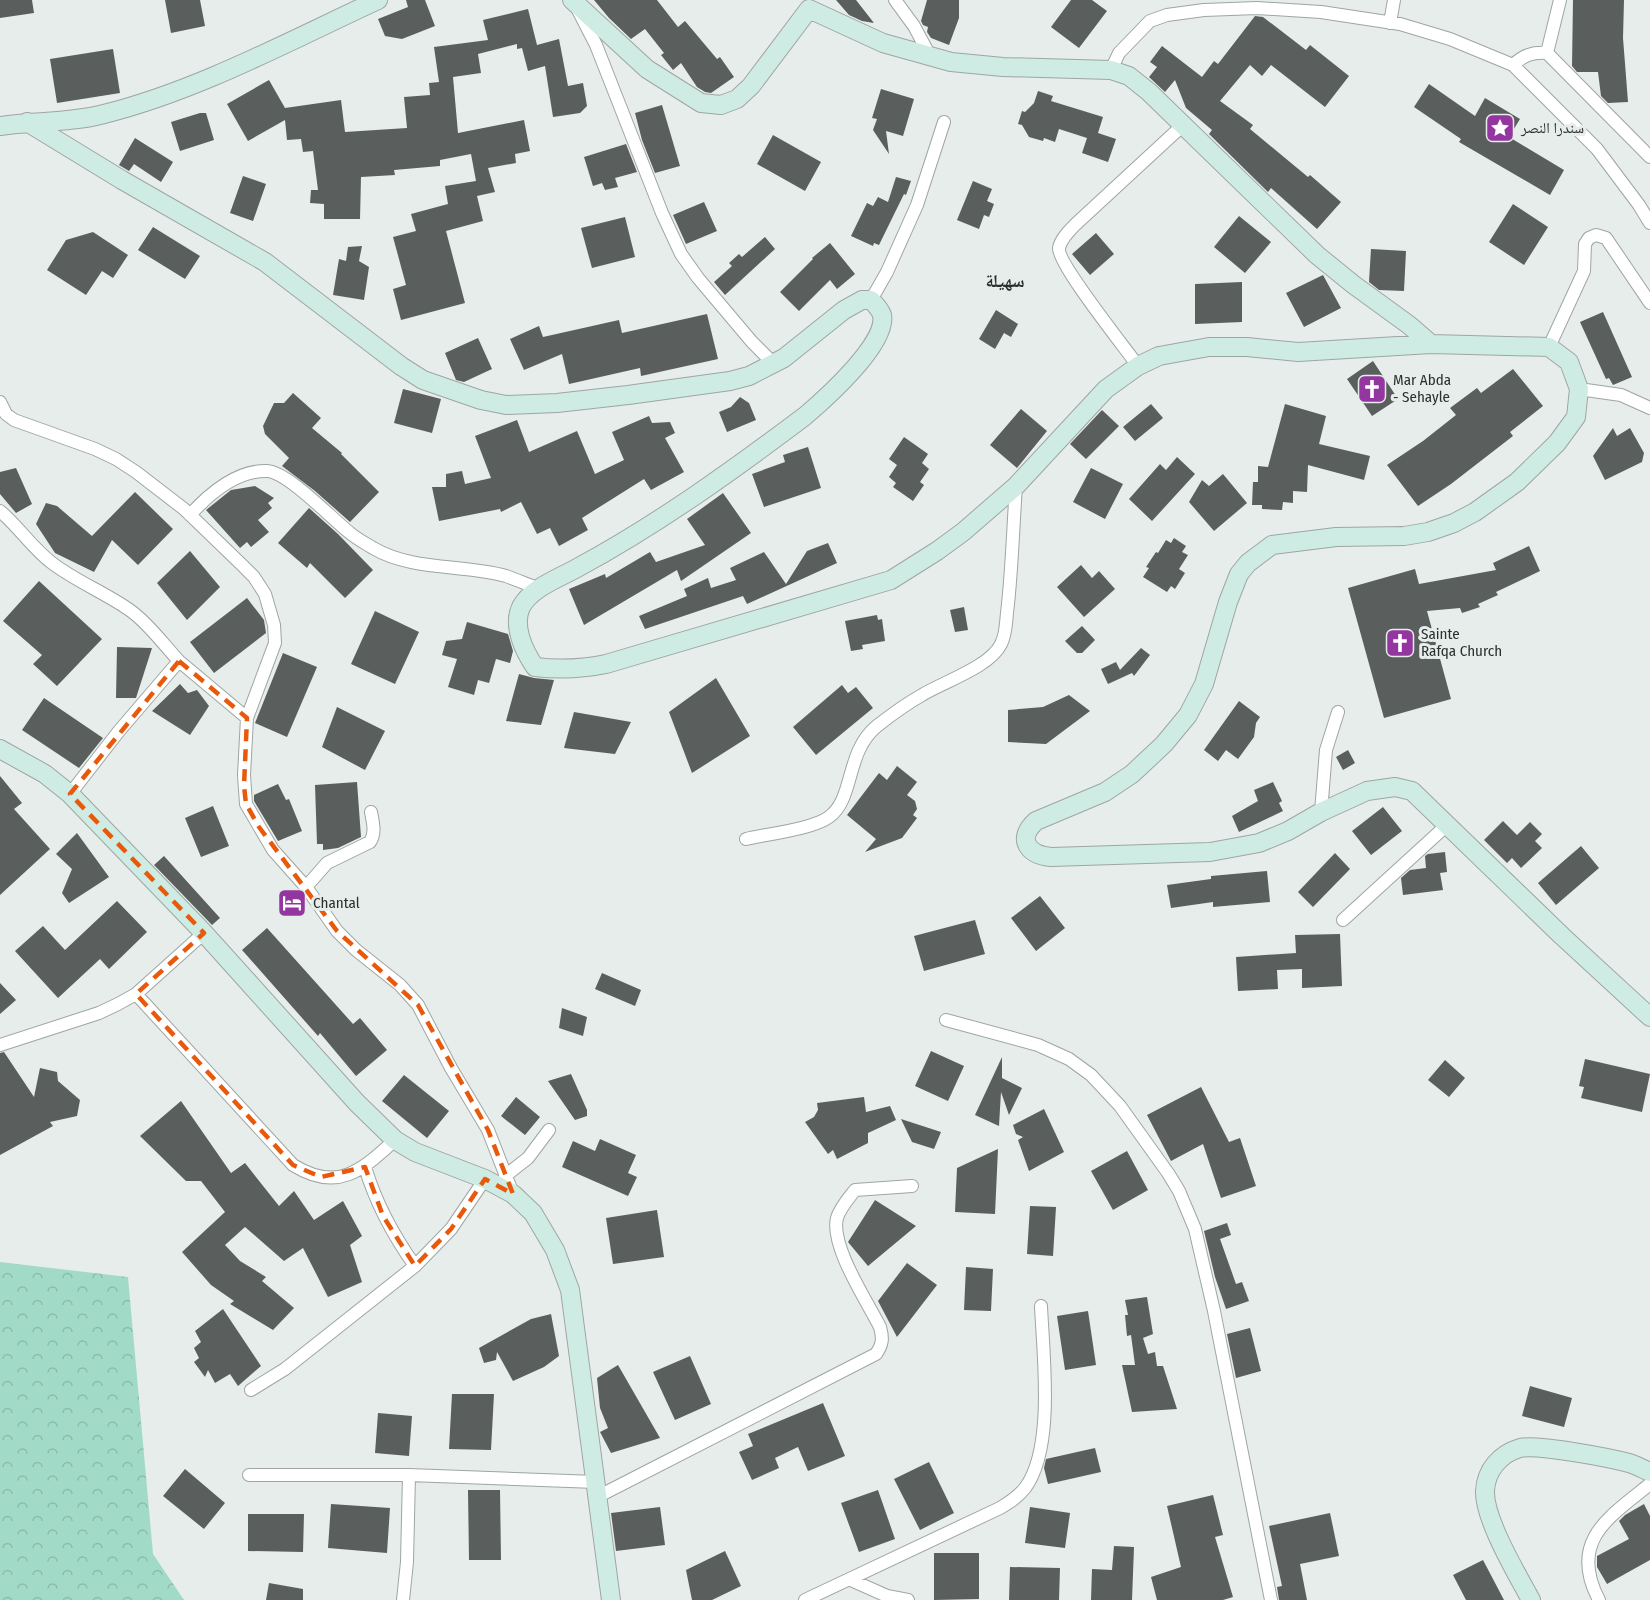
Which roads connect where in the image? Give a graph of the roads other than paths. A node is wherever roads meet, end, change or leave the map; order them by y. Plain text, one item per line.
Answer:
1 (378, 0) edge
2 (895, 0) edge
3 (1394, 0) edge
4 (1560, 0) edge
5 (573, 1) edge
6 (806, 4) edge
7 (1390, 23) junction
8 (1547, 53) junction
9 (930, 56) junction
10 (1513, 65) junction
11 (1111, 70) junction
12 (27, 122) junction
13 (944, 122) dead end
14 (0, 126) edge
15 (1182, 126) junction
16 (1650, 157) edge
17 (1650, 223) edge
18 (871, 300) junction
19 (1650, 303) edge
20 (1431, 344) junction
21 (1549, 347) junction
22 (774, 364) junction
23 (1138, 366) junction
24 (1579, 389) junction
25 (0, 402) edge
26 (1650, 408) edge
27 (1016, 486) junction
28 (0, 511) edge
29 (190, 515) junction
30 (540, 589) junction
31 (179, 661) junction
32 (1338, 712) dead end
33 (247, 718) junction
34 (0, 748) edge
35 (70, 794) junction
36 (371, 812) dead end
37 (1321, 812) junction
38 (1447, 825) junction
39 (746, 838) dead end
40 (306, 887) junction
41 (1343, 920) dead end
42 (204, 933) junction
43 (136, 994) junction
44 (1650, 1017) edge
45 (946, 1020) dead end
46 (0, 1046) edge
47 (549, 1130) dead end
48 (395, 1140) junction
49 (365, 1167) junction
50 (505, 1176) junction
51 (484, 1179) junction
52 (912, 1186) dead end
53 (513, 1194) junction
54 (415, 1266) junction
55 (1041, 1306) dead end
56 (251, 1390) dead end
57 (1650, 1472) edge
58 (249, 1475) dead end
59 (409, 1475) junction
60 (1650, 1484) edge
61 (597, 1489) junction
62 (851, 1580) junction
63 (403, 1600) edge
64 (611, 1600) edge
65 (805, 1600) edge
66 (908, 1600) edge
67 (1271, 1600) edge
68 (1531, 1600) edge
69 (1599, 1600) edge

1 - 12 street
2 - 9 street
3 - 7 street
4 - 8 street
5 - 6 street
5 - 22 street
6 - 9 street
7 - 10 street
7 - 11 street
8 - 10 street
8 - 16 street
9 - 11 street
10 - 17 street
11 - 15 street
12 - 14 street
12 - 22 street
13 - 18 street
15 - 20 street
15 - 23 street
18 - 22 street
18 - 30 street
19 - 21 street
20 - 21 street
20 - 23 street
21 - 24 street
23 - 27 street
24 - 26 street
24 - 37 street
25 - 29 street
27 - 30 street
27 - 39 street
28 - 31 street
29 - 30 street
29 - 33 street
31 - 33 street
31 - 35 street
32 - 37 street
33 - 40 street
34 - 35 street
35 - 42 street
36 - 40 street
37 - 38 street
38 - 41 street
38 - 44 street
40 - 50 street
42 - 43 street
42 - 48 street
43 - 46 street
43 - 49 street
45 - 67 street
47 - 50 street
48 - 49 street
48 - 51 street
49 - 54 street
50 - 53 street
51 - 53 street
51 - 54 street
52 - 61 street
53 - 61 street
54 - 56 street
55 - 62 street
57 - 68 street
58 - 59 street
59 - 61 street
59 - 63 street
60 - 69 street
61 - 64 street
62 - 65 street
62 - 66 street

